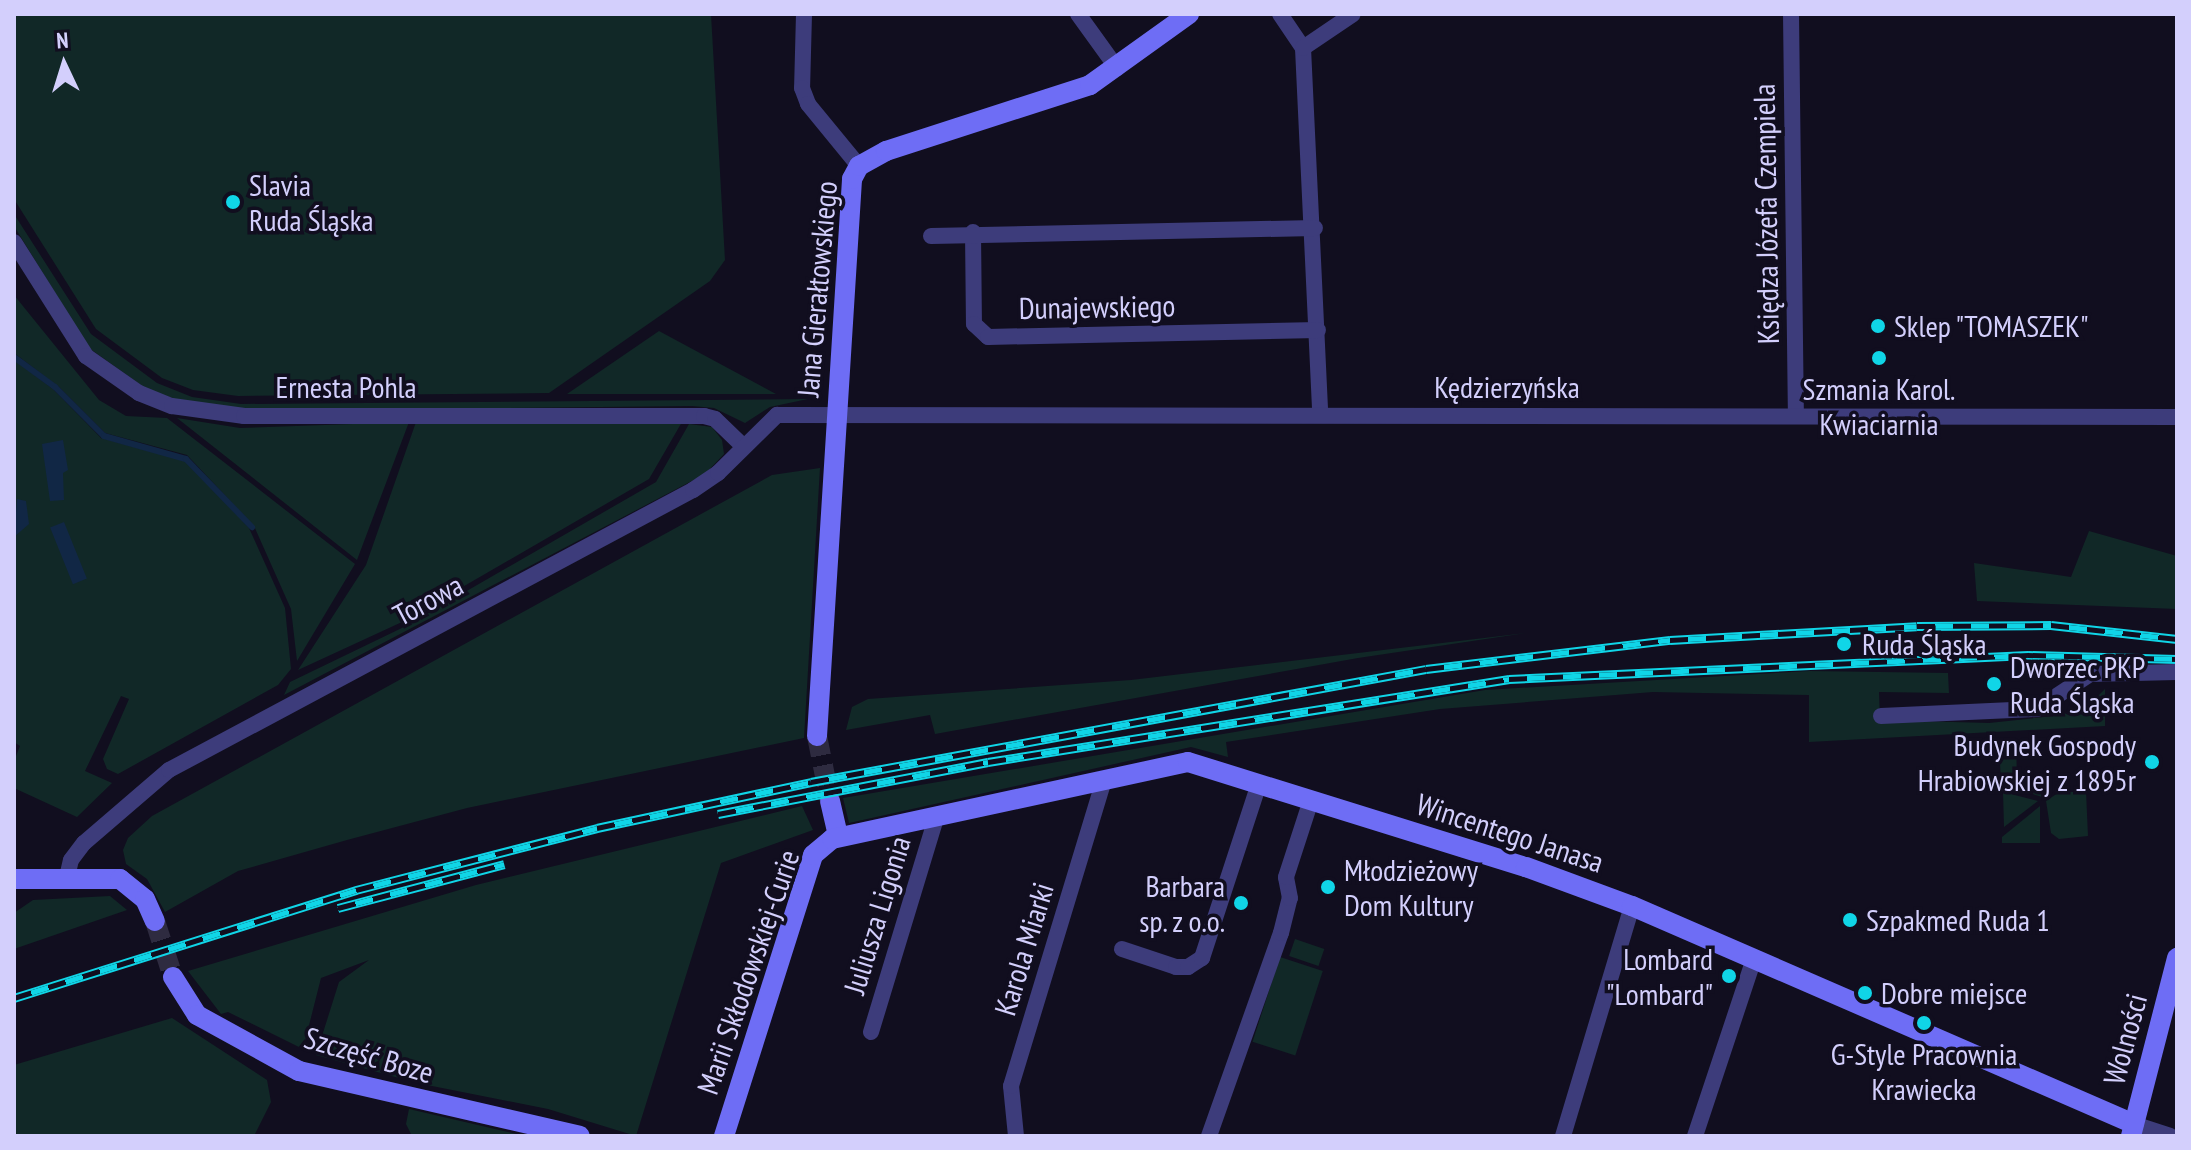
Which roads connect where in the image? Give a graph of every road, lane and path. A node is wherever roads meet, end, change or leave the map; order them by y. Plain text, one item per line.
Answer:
1 (804, 14) edge
2 (1078, 14) edge
3 (1189, 14) edge
4 (1280, 14) edge
5 (1353, 14) edge
6 (1791, 14) edge
7 (1303, 48) junction
8 (1117, 68) junction
9 (859, 166) junction
10 (1315, 228) junction
11 (973, 232) junction
12 (931, 236) dead end
13 (14, 242) edge
14 (1318, 330) junction
15 (837, 412) junction
16 (1796, 414) junction
17 (1320, 415) junction
18 (2177, 417) edge
19 (744, 447) junction
20 (2177, 672) edge
21 (1881, 716) dead end
22 (817, 736) tunnel mouth
23 (1104, 780) junction
24 (1259, 784) junction
25 (1311, 800) junction
26 (830, 801) tunnel mouth
27 (937, 815) junction
28 (838, 835) junction
29 (67, 877) junction
30 (14, 879) edge
31 (1632, 906) junction
32 (155, 921) tunnel mouth
33 (1122, 949) dead end
34 (2177, 958) edge
35 (1754, 959) junction
36 (173, 977) tunnel mouth
37 (871, 1032) dead end
38 (2132, 1130) edge
39 (580, 1136) edge
40 (724, 1136) edge
41 (1016, 1136) edge
42 (1209, 1136) edge
43 (1563, 1136) edge
44 (1695, 1136) edge
45 (2170, 1136) edge

1 - 9 street
2 - 8 street
3 - 8 street, Jana Gierałtowskiego
4 - 7 street
5 - 7 street
6 - 16 street, Księdza Józefa Czempiela
7 - 10 street
8 - 9 street, Jana Gierałtowskiego
9 - 15 street, Jana Gierałtowskiego
10 - 11 street
10 - 14 street
11 - 12 street
11 - 14 street, Dunajewskiego
13 - 19 street, Ernesta Pohla
14 - 17 street
15 - 17 street, Kędzierzyńska
15 - 19 street, Torowa
15 - 22 street, Jana Gierałtowskiego
16 - 17 street, Kędzierzyńska
16 - 18 street, Kędzierzyńska
19 - 29 street, Torowa
20 - 21 street
23 - 24 street, Wincentego Janasa
23 - 27 street, Wincentego Janasa
23 - 41 street, Karola Miarki
24 - 25 street, Wincentego Janasa
24 - 33 street
25 - 31 street, Wincentego Janasa
25 - 42 street
26 - 28 street
27 - 28 street, Wincentego Janasa
27 - 37 street, Juliusza Ligonia
28 - 40 street, Marii Skłodowskiej-Curie
29 - 30 street
29 - 32 street
31 - 35 street, Wincentego Janasa
31 - 43 street
34 - 38 street, Wolności
35 - 38 street, Wincentego Janasa
35 - 44 street
36 - 39 street, Szczęść Boze
38 - 45 street

